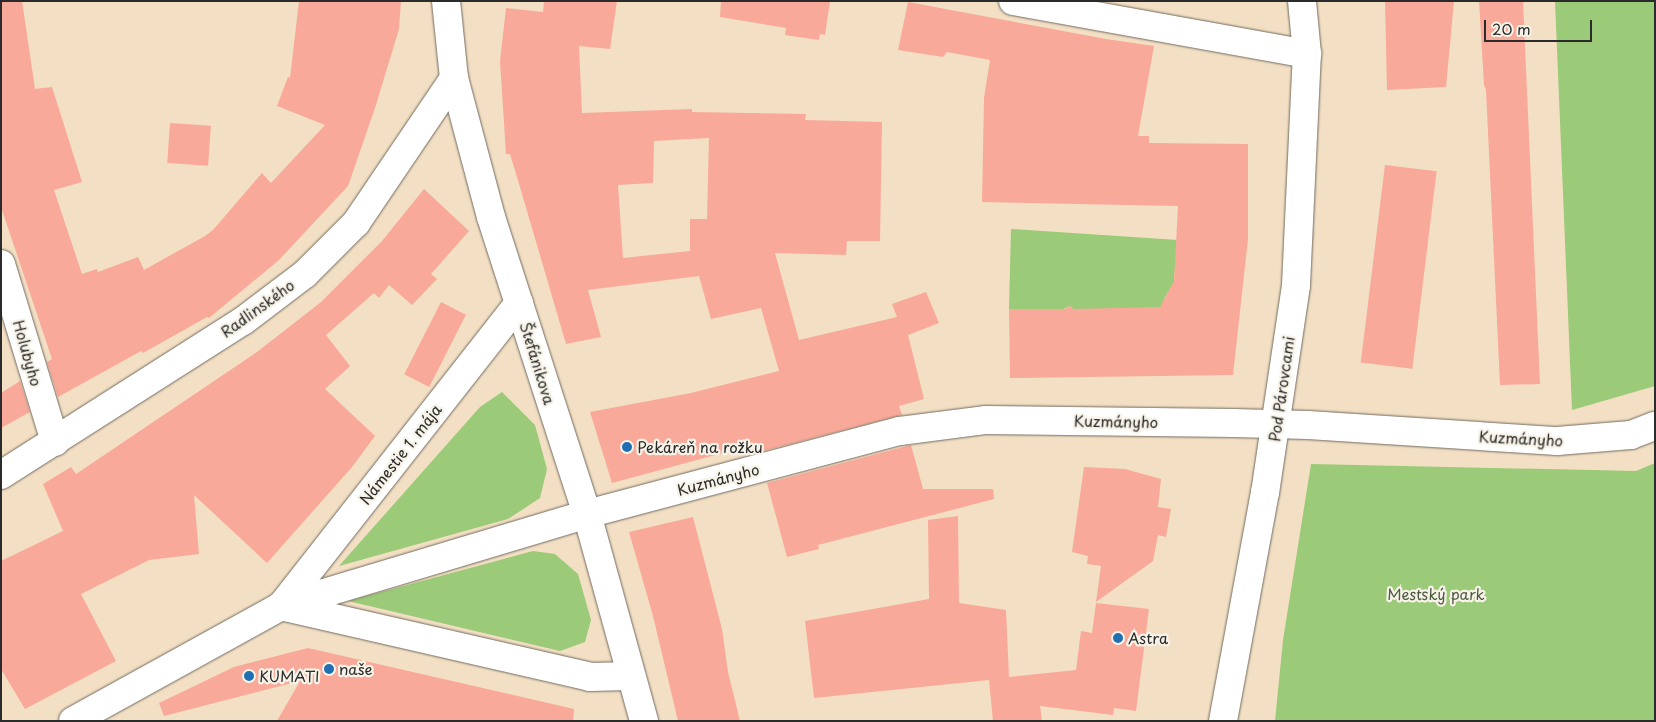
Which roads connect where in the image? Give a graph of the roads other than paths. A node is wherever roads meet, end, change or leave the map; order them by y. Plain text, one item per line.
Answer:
1 (446, 1) edge
2 (1014, 1) edge
3 (1302, 1) edge
4 (1307, 54) junction
5 (454, 78) junction
6 (1, 264) edge
7 (519, 303) junction
8 (1276, 424) junction
9 (1655, 426) edge
10 (55, 442) junction
11 (1, 475) edge
12 (587, 514) junction
13 (281, 606) junction
14 (631, 676) junction
15 (73, 721) edge
16 (644, 721) edge
17 (1223, 721) edge

1 - 5 street, Štefánikova
2 - 4 street
3 - 4 street, Pod Párovcami
4 - 8 street, Pod Párovcami
5 - 7 street, Štefánikova
5 - 10 street, Radlinského
6 - 10 street, Holubyho
7 - 12 street, Štefánikova
7 - 13 street, Námestie 1. mája
8 - 9 street, Kuzmányho
8 - 12 street, Kuzmányho
8 - 17 street, Pod Párovcami
10 - 11 street, Radlinského
12 - 13 street, Námestie 1. mája
12 - 14 street, Štefánikova
13 - 14 street
13 - 15 street, Námestie 1. mája
14 - 16 street, Štefánikova

